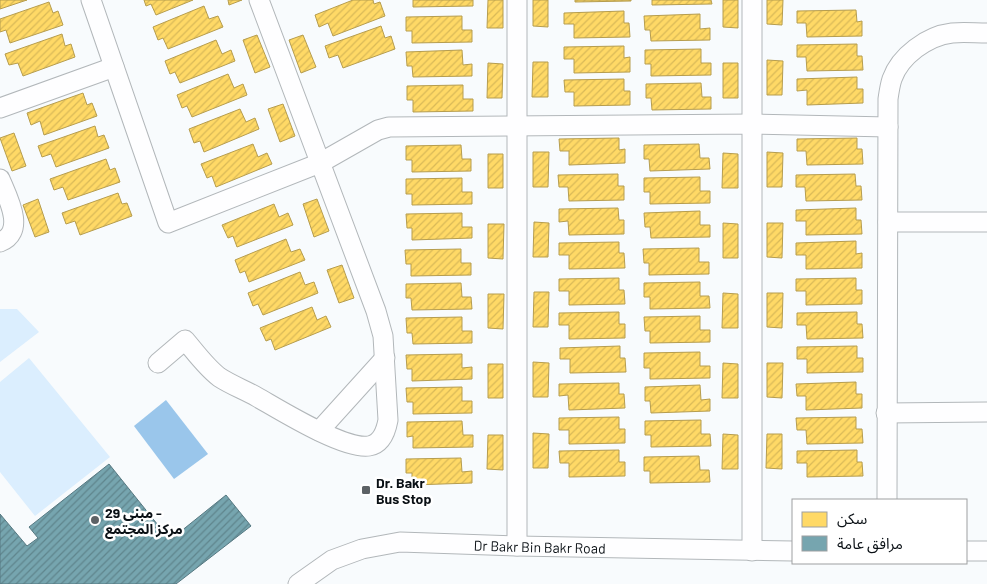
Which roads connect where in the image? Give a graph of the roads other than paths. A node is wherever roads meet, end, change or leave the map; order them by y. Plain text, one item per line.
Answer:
1 (91, 0) edge
2 (259, 0) edge
3 (517, 0) edge
4 (752, 0) edge
5 (987, 33) edge
6 (114, 67) junction
7 (0, 108) edge
8 (752, 124) junction
9 (517, 125) junction
10 (888, 127) junction
11 (320, 163) junction
12 (0, 179) edge
13 (888, 222) junction
14 (987, 222) edge
15 (0, 242) edge
16 (385, 358) junction
17 (158, 363) dead end
18 (987, 412) edge
19 (886, 413) junction
20 (319, 431) junction
21 (887, 499) edge
22 (517, 546) junction
23 (752, 551) junction
24 (792, 551) edge
25 (967, 551) edge
26 (987, 551) edge
27 (298, 584) edge

1 - 6 street
2 - 11 street
3 - 9 street
4 - 8 street
5 - 10 street
6 - 7 street
6 - 11 street
8 - 9 street
8 - 10 street
8 - 23 street
9 - 11 street
9 - 22 street
10 - 13 street
11 - 16 street
12 - 15 street
13 - 14 street
13 - 19 street
16 - 20 street
16 - 20 street
17 - 20 street
18 - 19 street
19 - 21 street
22 - 23 street, Dr Bakr Bin Bakr Road
22 - 27 street, Dr Bakr Bin Bakr Road
23 - 24 street, Dr Bakr Bin Bakr Road
25 - 26 street

